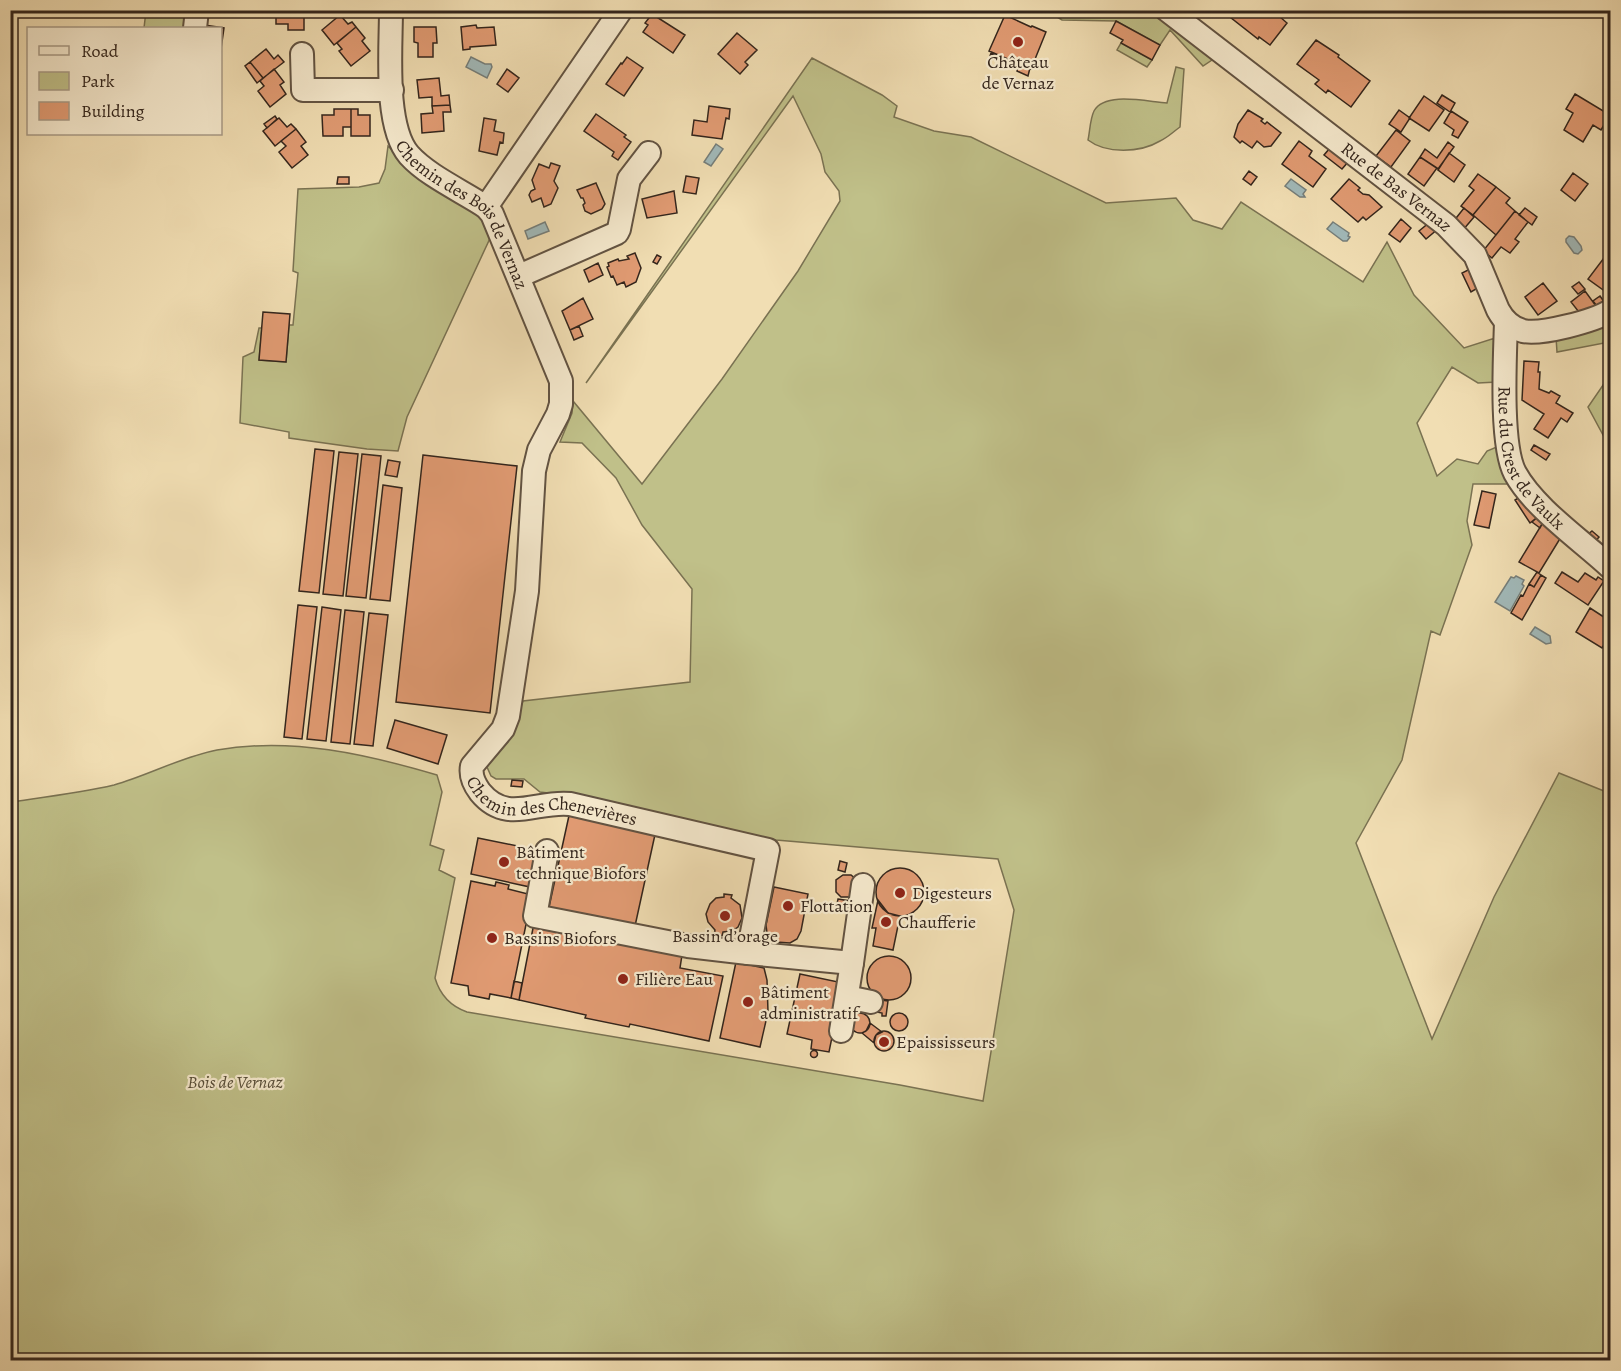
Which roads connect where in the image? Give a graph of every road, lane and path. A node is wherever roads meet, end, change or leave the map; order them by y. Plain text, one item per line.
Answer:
1 (197, 10) edge
2 (621, 10) edge
3 (398, 11) edge
4 (1177, 14) edge
5 (195, 27) edge
6 (302, 54) dead end
7 (392, 90) junction
8 (649, 153) dead end
9 (486, 207) junction
10 (519, 276) junction
11 (1611, 311) edge
12 (1506, 322) junction
13 (558, 414) joint
14 (1611, 567) edge
15 (548, 851) dead end
16 (863, 885) dead end
17 (748, 953) junction
18 (852, 963) junction
19 (847, 997) junction
20 (870, 1002) dead end
21 (841, 1031) dead end

1 - 5 street
2 - 9 street
3 - 7 street, Chemin des Bois de Vernaz
4 - 12 street, Rue de Bas Vernaz
6 - 7 street
7 - 9 street, Chemin des Bois de Vernaz
8 - 10 street
9 - 10 street, Chemin des Bois de Vernaz
10 - 13 street, Chemin des Bois de Vernaz
11 - 12 street
12 - 14 street, Rue du Crest de Vaulx
13 - 17 street, Chemin des Chenevières
15 - 17 street
16 - 18 street
17 - 18 street
18 - 19 street
19 - 20 street
19 - 21 street

